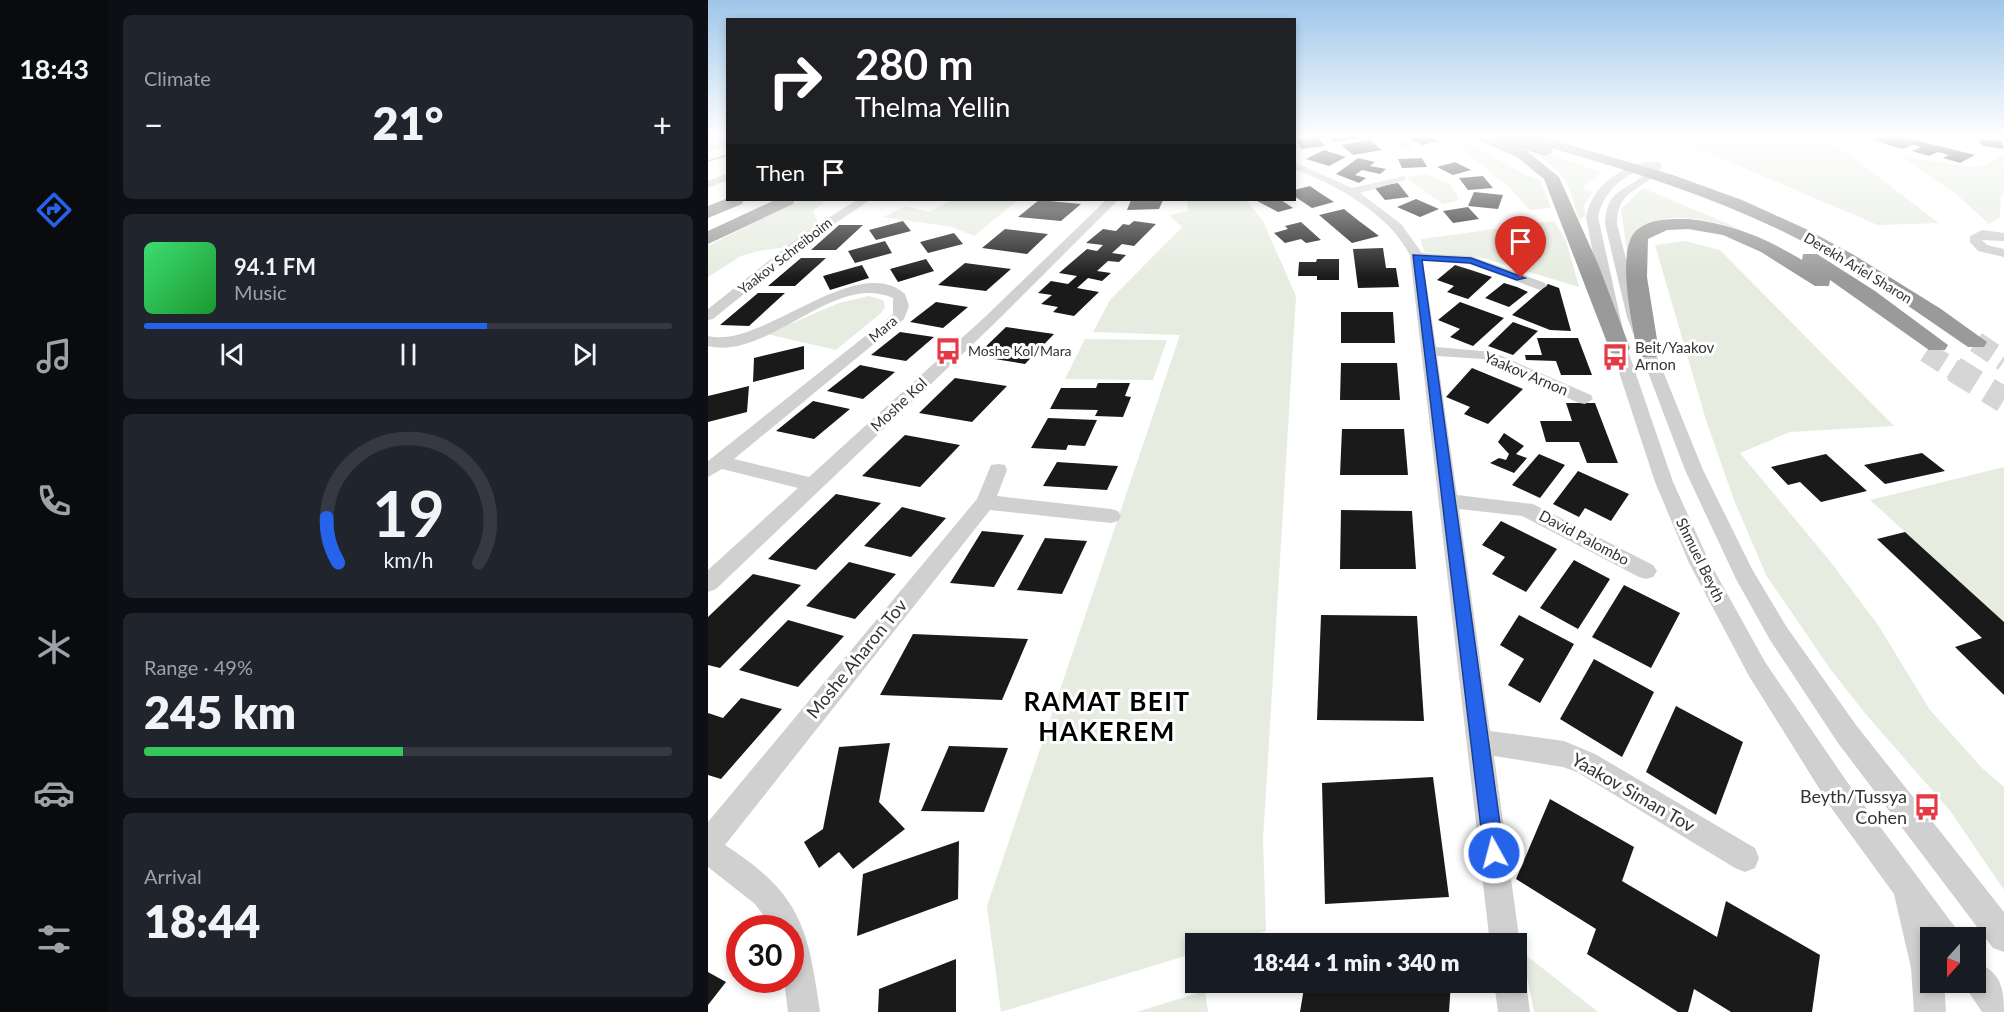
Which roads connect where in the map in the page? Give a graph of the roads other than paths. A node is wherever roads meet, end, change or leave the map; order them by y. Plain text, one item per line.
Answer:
1 (1333, 184) edge
2 (1376, 184) edge
3 (1554, 184) edge
4 (1612, 184) edge
5 (1632, 184) edge
6 (1647, 184) edge
7 (1678, 184) edge
8 (1714, 184) edge
9 (1728, 184) edge
10 (1349, 192) junction
11 (734, 201) edge
12 (768, 201) edge
13 (785, 201) edge
14 (862, 201) edge
15 (1111, 201) edge
16 (708, 213) edge
17 (1823, 229) junction
18 (2000, 234) edge
19 (708, 235) edge
20 (2004, 253) edge
21 (1417, 257) junction
22 (1540, 286) dead end
23 (708, 316) edge
24 (708, 341) edge
25 (1619, 348) junction
26 (1429, 351) junction
27 (1648, 352) junction
28 (1585, 399) dead end
29 (714, 466) edge
30 (998, 470) dead end
31 (813, 485) junction
32 (1449, 501) junction
33 (985, 502) junction
34 (1111, 516) dead end
35 (1646, 571) dead end
36 (708, 583) edge
37 (1479, 742) junction
38 (708, 844) edge
39 (708, 850) edge
40 (1745, 858) dead end
41 (1905, 885) junction
42 (784, 915) edge
43 (1936, 927) edge
44 (1504, 933) edge
45 (2004, 937) edge
46 (1986, 991) edge
47 (801, 993) edge
48 (1511, 993) edge
49 (804, 1012) edge
50 (1514, 1012) edge
51 (1930, 1012) edge
52 (2002, 1012) edge

1 - 10 street
2 - 10 street
3 - 25 highway
4 - 25 street, Shmuel Beyth
5 - 27 street
6 - 27 highway, Derekh Ariel Sharon
7 - 17 highway, Derekh Ariel Sharon
8 - 17 highway
9 - 17 highway
10 - 21 street
11 - 16 highway
12 - 19 highway
13 - 19 highway
14 - 23 street, Yaakov Schreiboim
15 - 31 street, Moshe Kol
18 - 20 street
21 - 22 street
21 - 26 street
24 - 29 street, Mara
25 - 41 street, Shmuel Beyth
26 - 28 street, Yaakov Arnon
26 - 32 street
27 - 45 street
29 - 31 street, Mara
30 - 33 street, Moshe Aharon Tov
31 - 36 street, Moshe Kol
32 - 35 street, David Palombo
32 - 37 street
33 - 34 street
33 - 38 street, Moshe Aharon Tov
37 - 40 street, Yaakov Siman Tov
37 - 44 street
39 - 42 street
41 - 43 street, Shmuel Beyth
41 - 51 street
46 - 52 street
47 - 49 street
48 - 50 street

